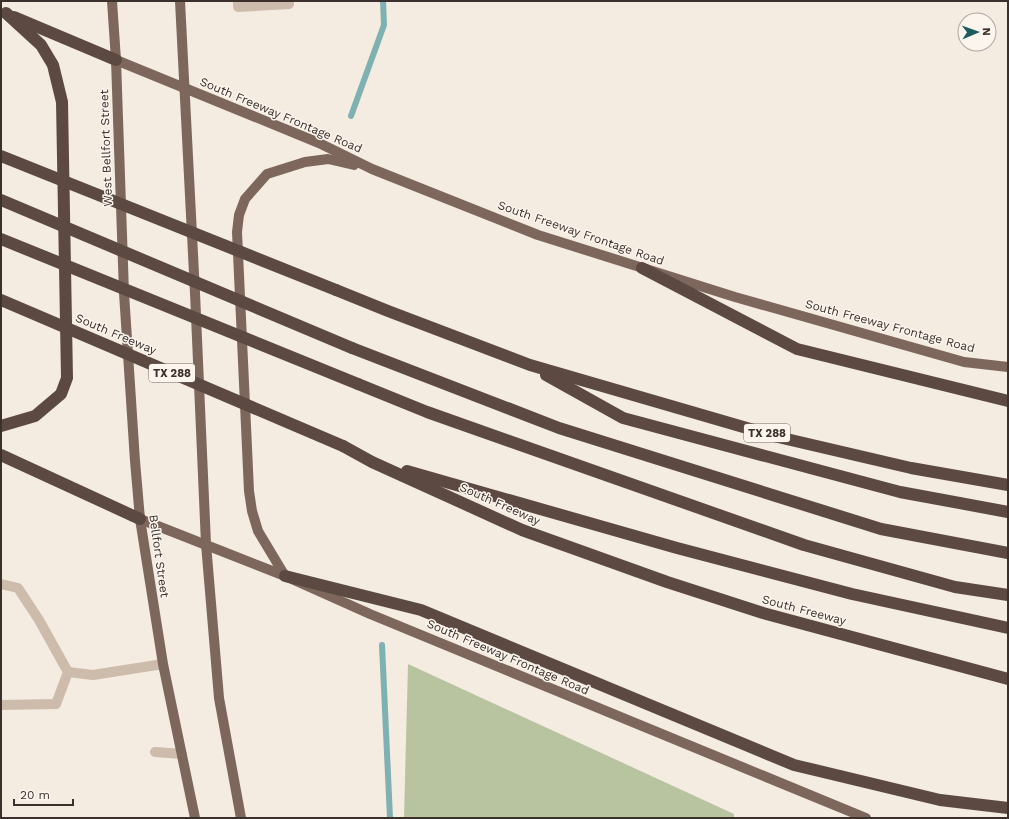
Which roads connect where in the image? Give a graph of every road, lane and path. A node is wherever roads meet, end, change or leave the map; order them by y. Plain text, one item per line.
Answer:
1 (112, 1) edge
2 (180, 1) edge
3 (238, 1) edge
4 (289, 1) edge
5 (3, 12) edge
6 (116, 60) junction
7 (184, 88) junction
8 (1, 156) edge
9 (372, 169) junction
10 (1, 200) edge
11 (1, 239) edge
12 (642, 268) junction
13 (124, 293) joint
14 (1, 300) edge
15 (530, 365) junction
16 (1008, 367) edge
17 (1008, 401) edge
18 (1, 426) edge
19 (1, 455) edge
20 (372, 462) junction
21 (1008, 485) edge
22 (1008, 512) edge
23 (140, 519) junction
24 (206, 544) junction
25 (1008, 553) edge
26 (285, 576) junction
27 (1, 584) edge
28 (1008, 595) edge
29 (1008, 628) edge
30 (163, 664) junction
31 (68, 672) junction
32 (1008, 679) edge
33 (1, 705) edge
34 (155, 752) dead end
35 (182, 754) junction
36 (1008, 808) edge
37 (195, 818) edge
38 (241, 818) edge
39 (866, 818) edge

1 - 6 main road, West Bellfort Street
2 - 7 main road
3 - 4 lane
5 - 6 highway
5 - 18 highway
6 - 7 main road, South Freeway Frontage Road
6 - 13 main road, West Bellfort Street
7 - 9 main road, South Freeway Frontage Road
7 - 24 main road
8 - 15 highway, TX 288, bridge
9 - 12 main road, South Freeway Frontage Road
9 - 26 main road
10 - 25 highway, bridge
11 - 28 highway, bridge
12 - 16 main road, South Freeway Frontage Road
12 - 17 highway
13 - 23 main road, Bellfort Street
14 - 20 highway, South Freeway / TX 288, bridge
15 - 21 highway, TX 288
15 - 22 highway
19 - 23 highway
20 - 29 highway
20 - 32 highway, South Freeway / TX 288
23 - 24 main road, South Freeway Frontage Road
23 - 30 main road, Bellfort Street
24 - 26 main road, South Freeway Frontage Road
24 - 38 main road
26 - 36 highway
26 - 39 main road, South Freeway Frontage Road
27 - 31 lane
30 - 31 lane
30 - 35 main road, Bellfort Street
31 - 33 lane
34 - 35 lane
35 - 37 main road, Bellfort Street

